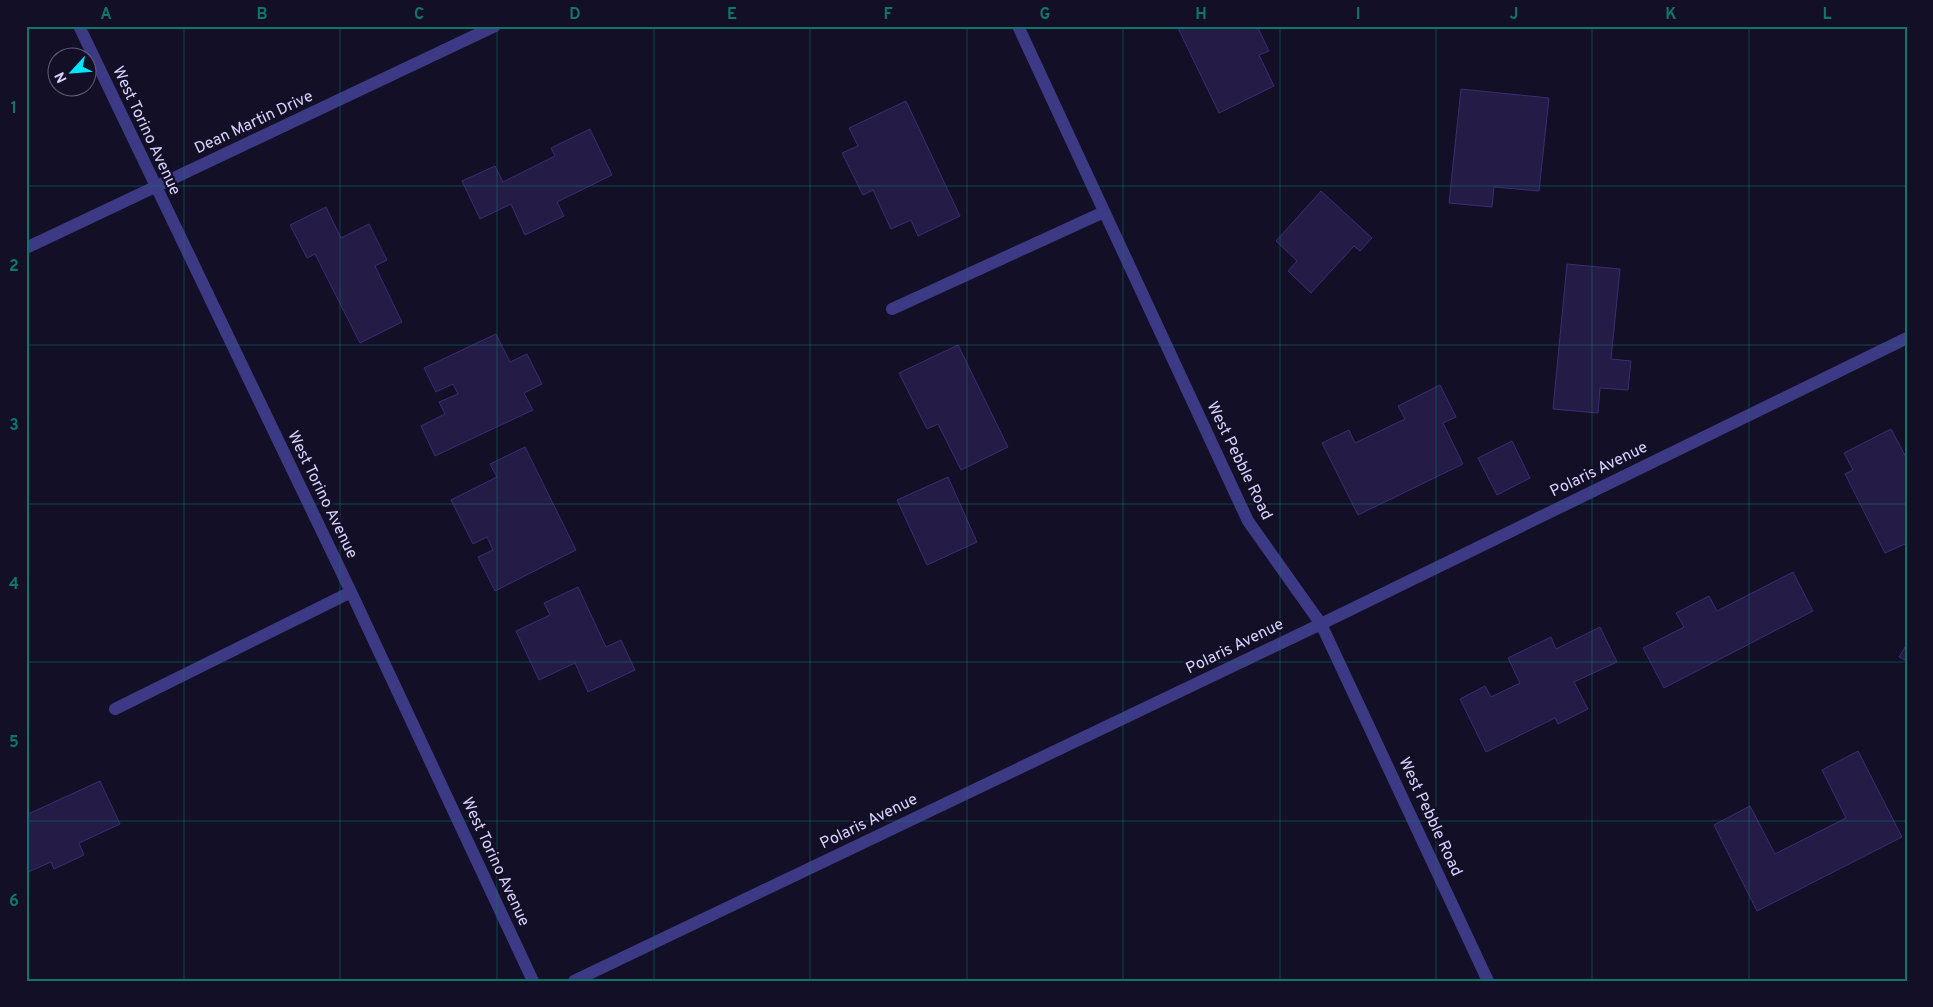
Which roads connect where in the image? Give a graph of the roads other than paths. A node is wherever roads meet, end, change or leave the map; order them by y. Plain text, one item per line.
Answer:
1 (78, 26) edge
2 (495, 26) edge
3 (1018, 26) edge
4 (155, 188) junction
5 (1104, 212) junction
6 (26, 248) edge
7 (892, 309) dead end
8 (1907, 338) edge
9 (351, 592) junction
10 (1321, 624) junction
11 (115, 709) dead end
12 (533, 981) edge
13 (574, 981) edge
14 (1488, 981) edge

1 - 4 street, West Torino Avenue
2 - 4 street, Dean Martin Drive
3 - 5 street, West Pebble Road
4 - 6 street, Dean Martin Drive
4 - 9 street, West Torino Avenue
5 - 7 street
5 - 10 street, West Pebble Road
8 - 10 street, Polaris Avenue
9 - 11 street
9 - 12 street, West Torino Avenue
10 - 13 street, Polaris Avenue
10 - 14 street, West Pebble Road

